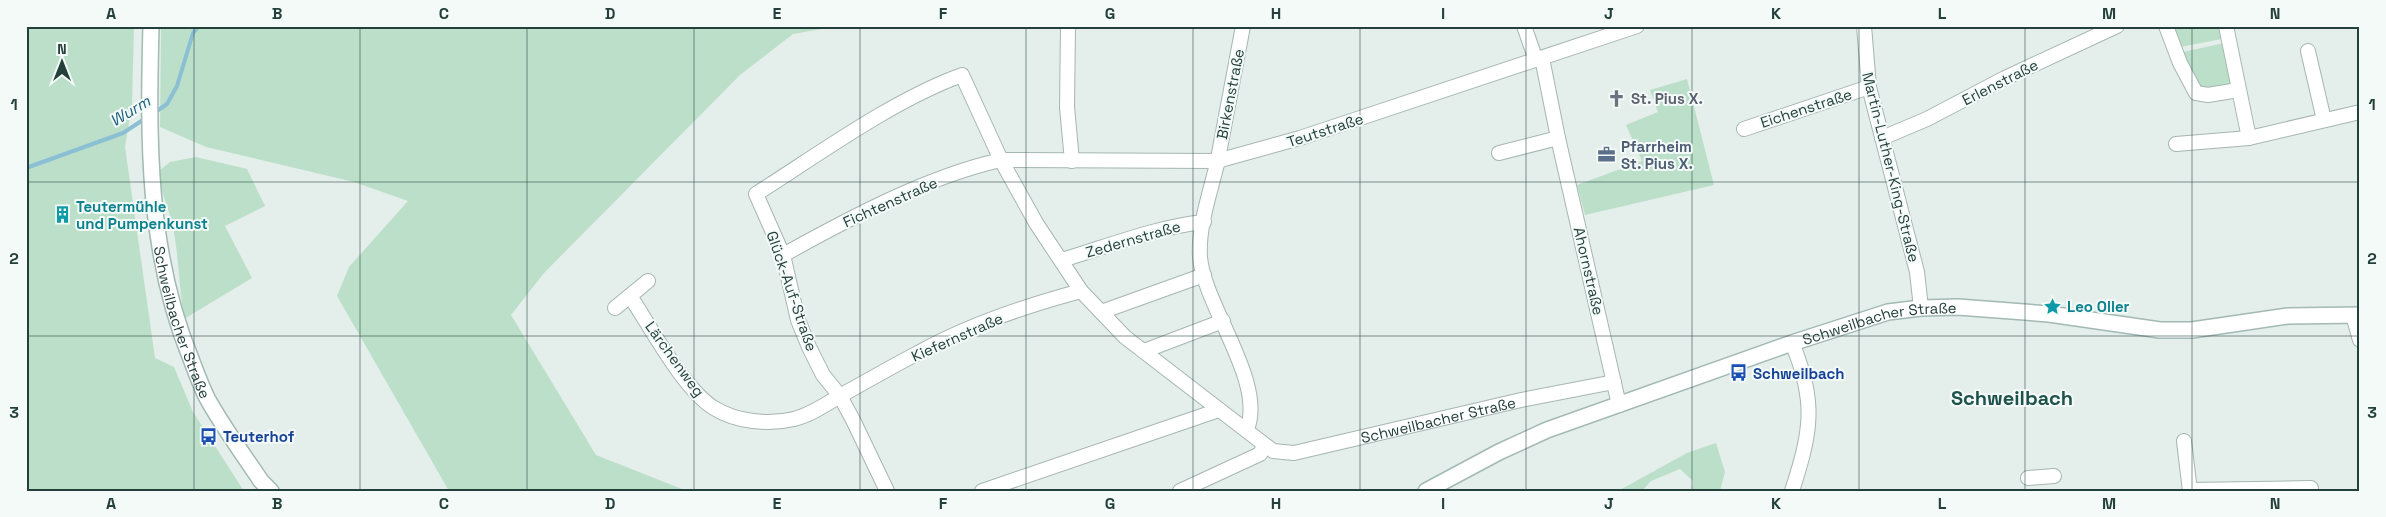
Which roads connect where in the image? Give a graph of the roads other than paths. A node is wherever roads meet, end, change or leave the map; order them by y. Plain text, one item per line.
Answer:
1 (151, 26) edge
2 (1068, 26) edge
3 (1243, 26) edge
4 (1524, 26) edge
5 (1637, 26) edge
6 (1864, 26) edge
7 (2117, 26) edge
8 (2166, 26) edge
9 (2226, 26) edge
10 (2308, 51) dead end
11 (1539, 59) junction
12 (962, 75) joint
13 (1869, 87) junction
14 (2238, 90) junction
15 (2360, 112) edge
16 (2324, 120) junction
17 (1744, 128) dead end
18 (1558, 138) junction
19 (1882, 138) junction
20 (2249, 138) junction
21 (2176, 144) dead end
22 (1499, 153) dead end
23 (1000, 160) junction
24 (1072, 161) junction
25 (1217, 161) junction
26 (1204, 222) junction
27 (783, 255) junction
28 (1062, 260) junction
29 (1204, 275) junction
30 (648, 281) dead end
31 (1081, 291) junction
32 (630, 296) junction
33 (615, 308) dead end
34 (1921, 308) junction
35 (1101, 312) junction
36 (2356, 315) edge
37 (1223, 321) junction
38 (2360, 340) edge
39 (1792, 343) junction
40 (1144, 351) junction
41 (1614, 382) junction
42 (840, 396) junction
43 (1619, 404) junction
44 (1220, 410) junction
45 (1247, 429) junction
46 (2184, 441) dead end
47 (1264, 446) junction
48 (2054, 476) dead end
49 (2037, 482) edge
50 (2311, 488) dead end
51 (2190, 490) edge
52 (271, 491) edge
53 (887, 491) edge
54 (982, 491) edge
55 (1180, 491) edge
56 (1426, 491) edge
57 (1792, 491) edge

1 - 52 main road, Schweilbacher Straße
2 - 24 street
3 - 25 street, Birkenstraße
4 - 11 street, Ahornstraße
5 - 11 street, Teutstraße
6 - 13 street, Martin-Luther-King-Straße
7 - 19 street, Erlenstraße
8 - 14 street
9 - 14 street
10 - 16 street
11 - 18 street, Ahornstraße
11 - 25 street, Teutstraße
12 - 23 street, Zedernstraße
12 - 27 street, Glück-Auf-Straße
13 - 17 street, Eichenstraße
13 - 19 street, Martin-Luther-King-Straße
14 - 20 street
15 - 16 street
16 - 20 street
18 - 22 street
18 - 41 street, Ahornstraße
19 - 34 street, Martin-Luther-King-Straße
20 - 21 street
23 - 24 street, Teutstraße
23 - 27 street, Fichtenstraße
23 - 28 street, Zedernstraße
24 - 25 street, Teutstraße
25 - 26 street
26 - 28 street, Zedernstraße
26 - 29 street
27 - 42 street, Glück-Auf-Straße
28 - 31 street, Zedernstraße
29 - 35 street
29 - 37 street
30 - 32 street
31 - 35 street, Zedernstraße
31 - 42 street, Kiefernstraße
32 - 33 street
32 - 42 street, Lärchenweg
34 - 36 main road, Schweilbacher Straße
34 - 39 main road, Schweilbacher Straße
35 - 40 street, Zedernstraße
36 - 38 street
37 - 40 street
37 - 45 street
39 - 43 main road, Schweilbacher Straße
39 - 57 street
40 - 44 street, Zedernstraße
41 - 43 street, Ahornstraße
41 - 47 street, Schweilbacher Straße
42 - 53 street, Glück-Auf-Straße
43 - 56 main road, Schweilbacher Straße
44 - 45 street, Zedernstraße
44 - 54 street
45 - 47 street, Schweilbacher Straße
46 - 51 street
47 - 55 street
48 - 49 street
50 - 51 street

